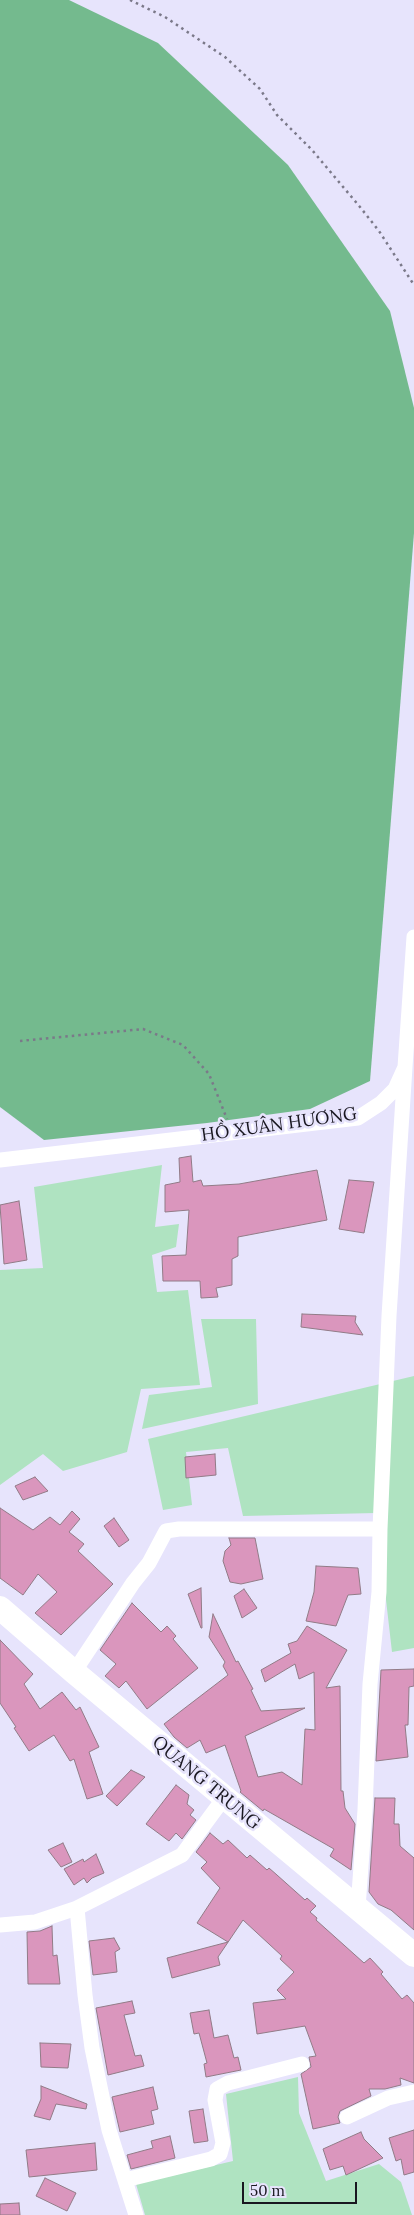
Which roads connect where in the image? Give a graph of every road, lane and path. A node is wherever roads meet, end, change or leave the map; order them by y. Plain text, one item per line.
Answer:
1 (130, 0) edge
2 (414, 285) edge
3 (414, 937) edge
4 (20, 1041) dead end
5 (405, 1067) junction
6 (233, 1132) junction
7 (0, 1160) edge
8 (407, 1165) edge
9 (380, 1529) junction
10 (0, 1608) edge
11 (74, 1672) junction
12 (224, 1798) junction
13 (77, 1908) junction
14 (358, 1908) junction
15 (0, 1925) edge
16 (414, 1955) edge
17 (302, 2064) dead end
18 (414, 2092) edge
19 (347, 2116) dead end
20 (125, 2180) junction
21 (136, 2215) edge

1 - 2 path
3 - 5 street, HỒ XUÂN HƯƠNG
4 - 6 path
5 - 6 street, HỒ XUÂN HƯƠNG
5 - 8 street
6 - 7 street, HỒ XUÂN HƯƠNG
8 - 9 street
9 - 11 street
9 - 14 street
10 - 11 main road, QUANG TRUNG
11 - 12 main road, QUANG TRUNG
12 - 13 street
12 - 14 main road, QUANG TRUNG
13 - 15 street
13 - 20 street
14 - 16 main road, QUANG TRUNG
17 - 20 street
18 - 19 street
20 - 21 street

